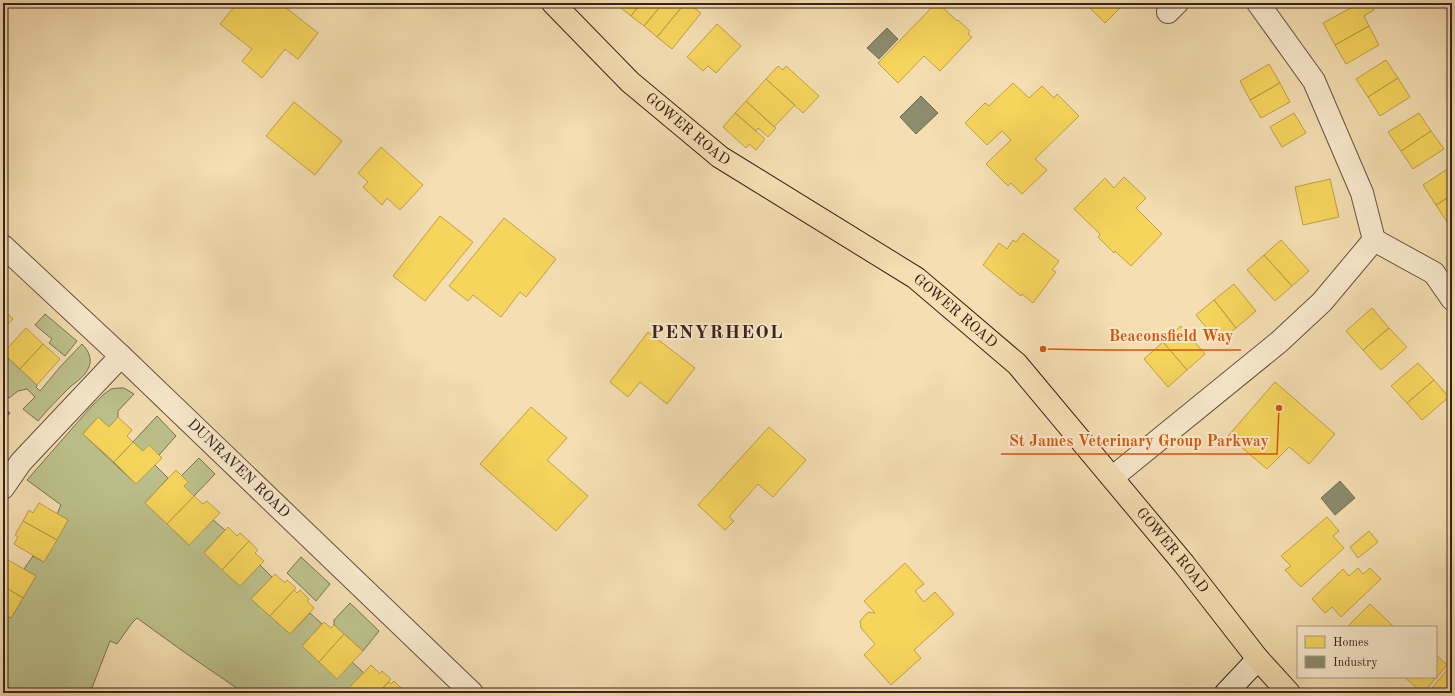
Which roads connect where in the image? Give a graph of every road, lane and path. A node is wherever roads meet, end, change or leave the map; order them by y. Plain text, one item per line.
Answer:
1 (553, 3) edge
2 (1258, 3) edge
3 (1374, 240) junction
4 (3, 246) edge
5 (1452, 299) edge
6 (121, 356) junction
7 (1113, 477) junction
8 (3, 488) edge
9 (1258, 659) junction
10 (472, 693) edge
11 (1226, 693) edge
12 (1289, 693) edge

1 - 7 main road, GOWER ROAD
2 - 3 street
3 - 5 street
3 - 7 street
4 - 6 street, DUNRAVEN ROAD
6 - 8 street
6 - 10 street, DUNRAVEN ROAD
7 - 9 main road, GOWER ROAD
9 - 11 street
9 - 12 main road, GOWER ROAD

